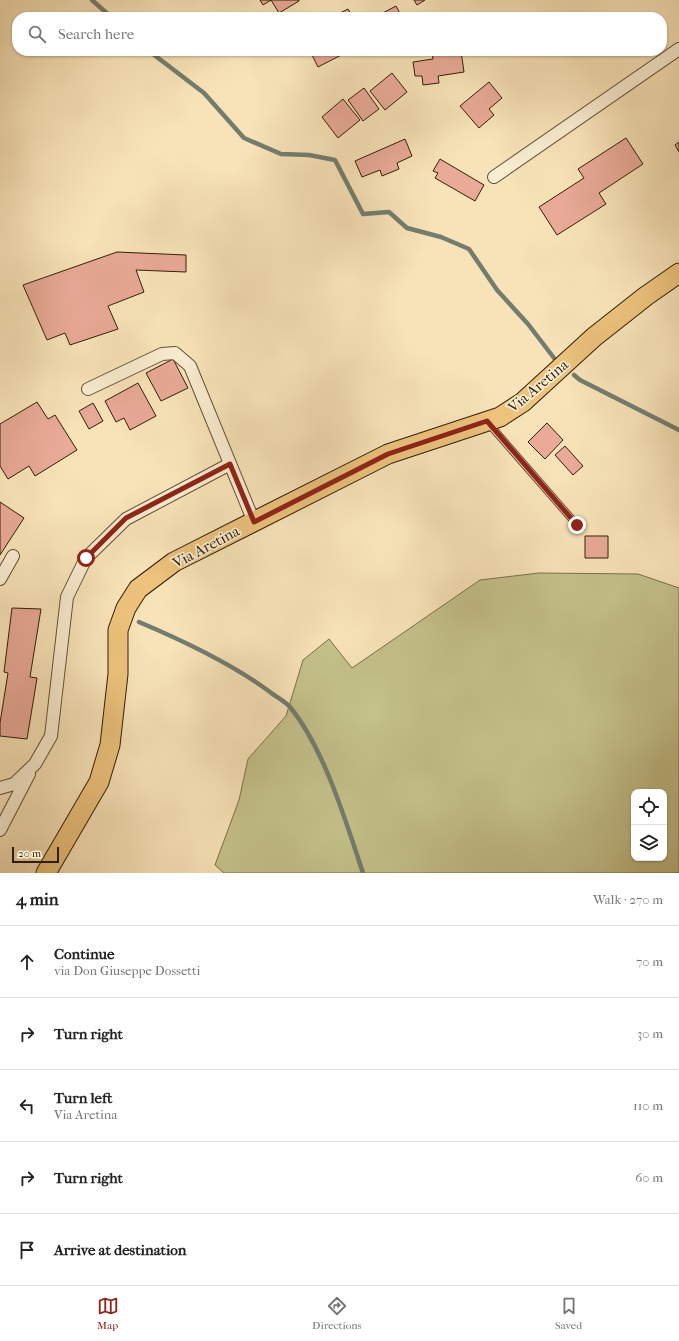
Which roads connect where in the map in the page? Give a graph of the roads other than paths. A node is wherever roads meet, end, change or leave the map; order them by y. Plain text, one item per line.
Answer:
1 (679, 48) edge
2 (494, 177) dead end
3 (679, 273) edge
4 (88, 389) dead end
5 (487, 421) junction
6 (230, 464) junction
7 (254, 522) junction
8 (577, 525) dead end
9 (13, 556) dead end
10 (0, 579) edge
11 (35, 764) junction
12 (0, 788) edge
13 (0, 830) edge
14 (46, 873) edge

1 - 2 street
3 - 5 main road, Via Aretina
4 - 6 street
5 - 7 main road, Via Aretina
5 - 8 lane
6 - 7 street
6 - 11 street
7 - 14 main road, Via Aretina
9 - 10 street
11 - 12 street
11 - 13 street

